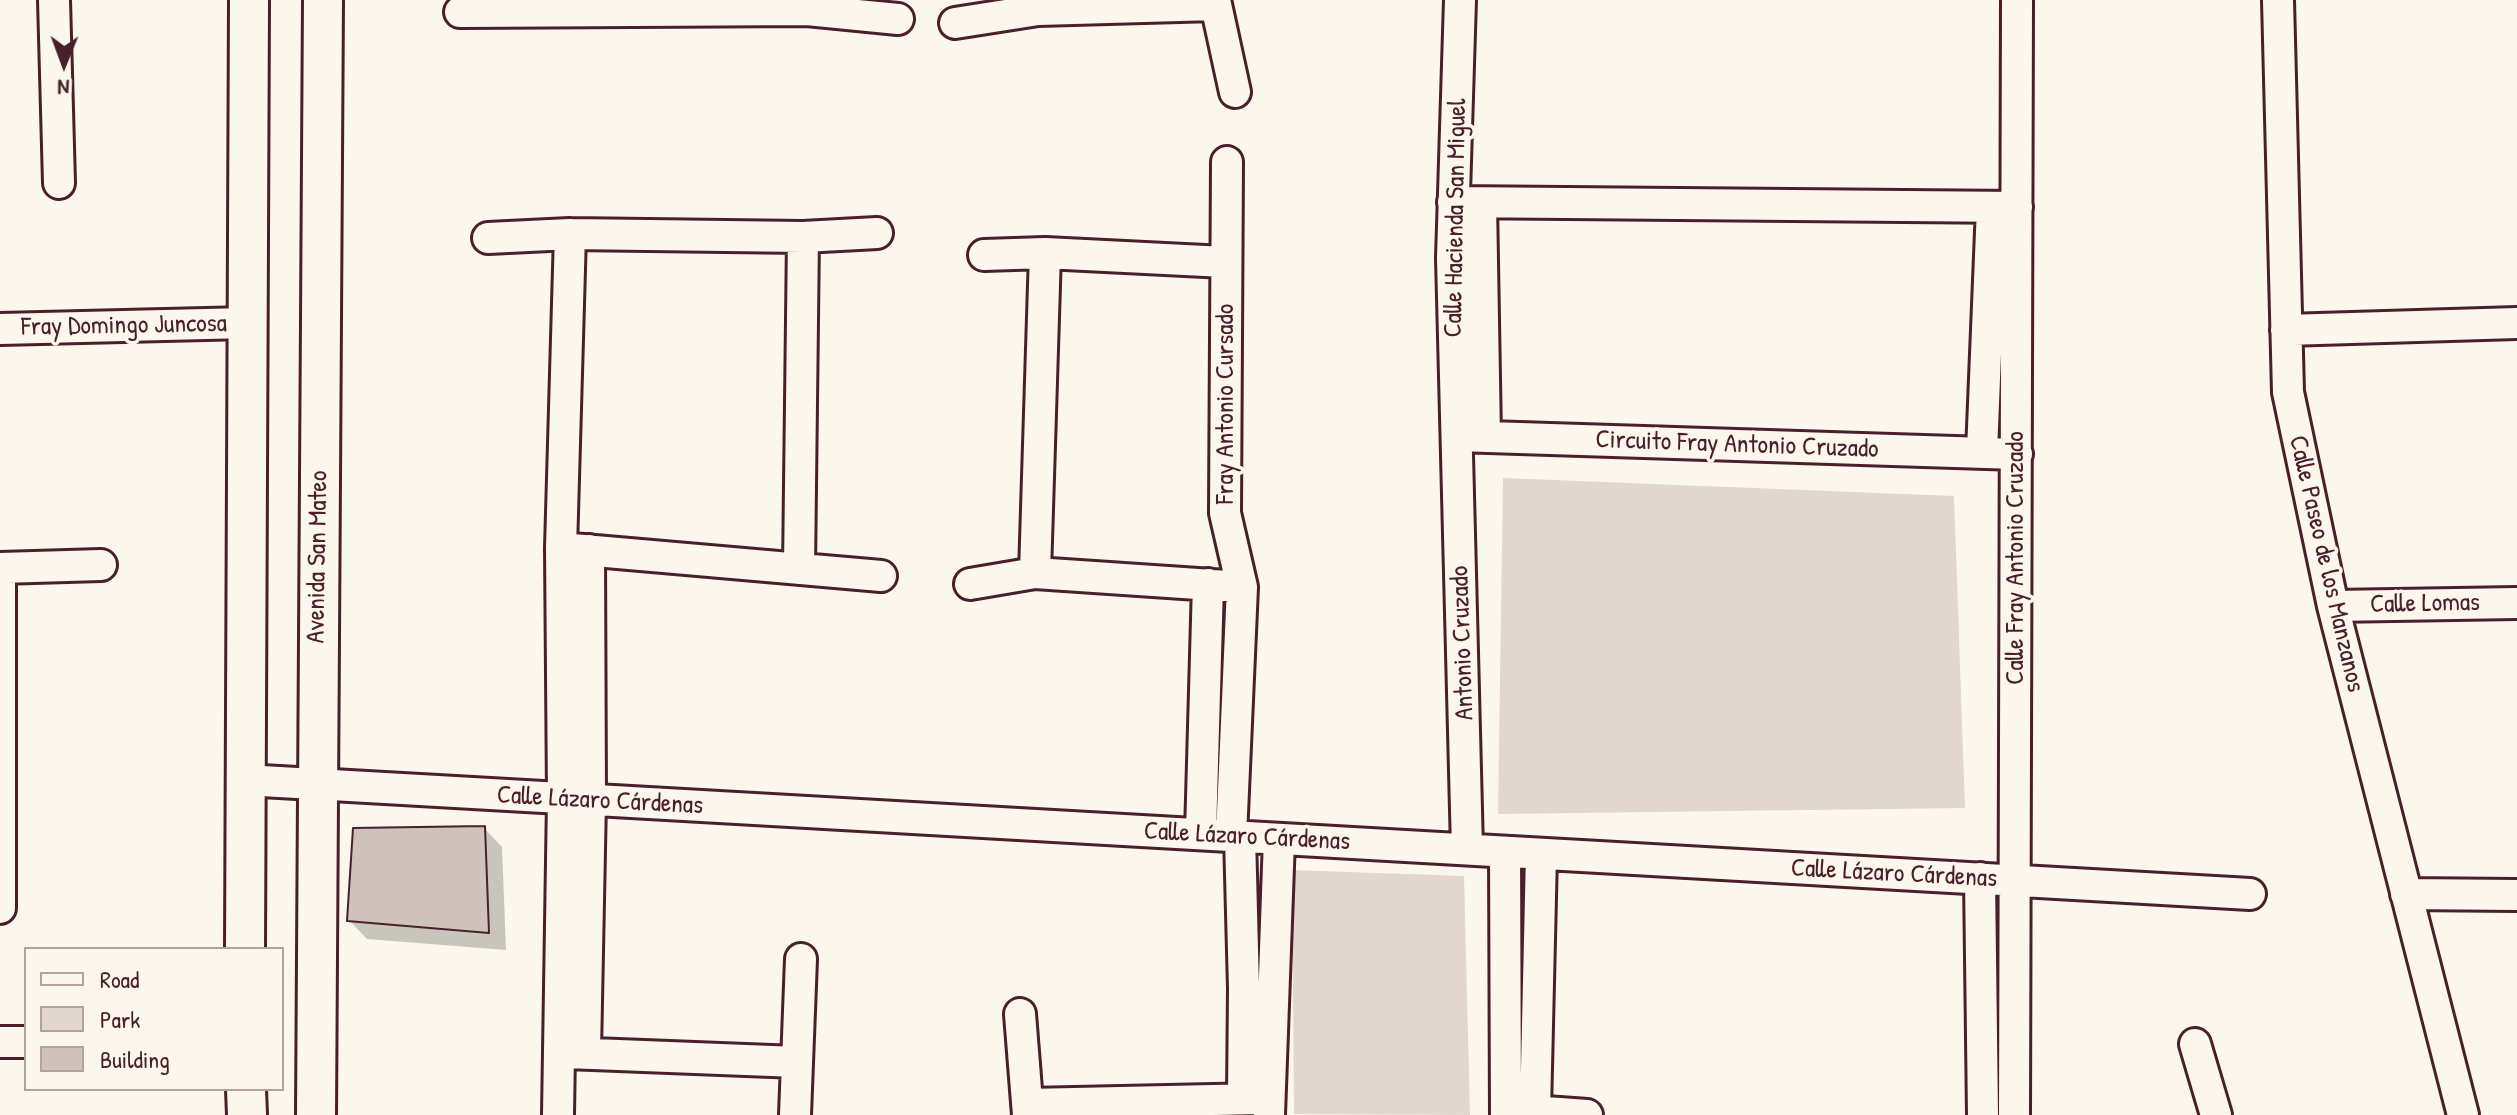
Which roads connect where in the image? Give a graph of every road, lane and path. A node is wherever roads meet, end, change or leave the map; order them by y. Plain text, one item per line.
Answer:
1 (54, 0) edge
2 (249, 0) edge
3 (323, 0) edge
4 (1460, 0) edge
5 (2017, 0) edge
6 (2278, 0) edge
7 (1215, 3) edge
8 (571, 5) edge
9 (807, 5) edge
10 (1038, 5) edge
11 (460, 12) dead end
12 (898, 19) dead end
13 (955, 23) dead end
14 (1235, 92) dead end
15 (1227, 162) dead end
16 (59, 183) dead end
17 (1467, 203) junction
18 (2004, 207) junction
19 (877, 233) dead end
20 (570, 234) junction
21 (803, 237) junction
22 (488, 238) dead end
23 (1045, 253) junction
24 (984, 255) dead end
25 (1225, 262) junction
26 (247, 323) junction
27 (2517, 323) edge
28 (0, 329) edge
29 (2286, 330) junction
30 (1471, 437) junction
31 (1982, 452) junction
32 (2017, 454) junction
33 (575, 549) junction
34 (101, 565) dead end
35 (0, 568) edge
36 (799, 569) junction
37 (1035, 573) junction
38 (881, 576) dead end
39 (970, 584) dead end
40 (1208, 584) junction
41 (1242, 587) junction
42 (2517, 603) edge
43 (2333, 606) junction
44 (244, 780) junction
45 (316, 785) junction
46 (576, 799) junction
47 (1201, 834) junction
48 (1235, 836) junction
49 (1279, 839) junction
50 (1467, 849) junction
51 (1505, 852) junction
52 (1541, 854) junction
53 (1980, 878) junction
54 (2016, 881) junction
55 (2250, 894) dead end
56 (2406, 894) junction
57 (2517, 895) edge
58 (0, 908) edge
59 (245, 947) edge
60 (801, 959) dead end
61 (1020, 1014) dead end
62 (0, 1042) edge
63 (24, 1042) edge
64 (2195, 1044) dead end
65 (572, 1053) junction
66 (797, 1062) junction
67 (246, 1091) edge
68 (1261, 1104) edge
69 (1028, 1110) edge
70 (1516, 1112) edge
71 (247, 1115) edge
72 (316, 1115) edge
73 (558, 1115) edge
74 (795, 1115) edge
75 (1587, 1115) edge
76 (1983, 1115) edge
77 (2014, 1115) edge
78 (2216, 1115) edge
79 (2463, 1115) edge

1 - 16 street
2 - 26 street
3 - 45 street, Avenida San Mateo
4 - 17 street, Calle Hacienda San Miguel
5 - 18 street, Calle Fray Antonio Cruzado
6 - 29 street, Calle Paseo de los Manzanos
7 - 10 street
7 - 14 street
8 - 9 street
8 - 11 street
9 - 12 street
10 - 13 street
15 - 25 street, Fray Antonio Cursado
17 - 18 street
17 - 30 street, Calle Hacienda San Miguel
18 - 31 street, Calle Fray Antonio Cruzado
18 - 32 street, Calle Fray Antonio Cruzado
19 - 21 street
20 - 21 street
20 - 22 street
20 - 33 street
21 - 36 street
23 - 24 street
23 - 25 street
23 - 37 street
25 - 41 street, Fray Antonio Cursado
26 - 28 street, Fray Domingo Juncosa
26 - 44 street
27 - 29 street
29 - 43 street, Calle Paseo de los Manzanos
30 - 31 street, Circuito Fray Antonio Cruzado
30 - 50 street, Antonio Cruzado
31 - 32 street, Circuito Fray Antonio Cruzado
32 - 54 street, Calle Fray Antonio Cruzado
33 - 36 street
33 - 46 street
34 - 35 street
35 - 58 street
36 - 38 street
37 - 39 street
37 - 40 street
40 - 41 street
40 - 47 street
41 - 48 street, Fray Antonio Cursado
42 - 43 street, Calle Lomas
43 - 56 street, Calle Paseo de los Manzanos
44 - 45 street, Calle Lázaro Cárdenas
44 - 59 street
45 - 46 street, Calle Lázaro Cárdenas
45 - 72 street, Avenida San Mateo
46 - 47 street, Calle Lázaro Cárdenas
46 - 65 street
47 - 48 street, Calle Lázaro Cárdenas
48 - 49 street, Calle Lázaro Cárdenas
48 - 68 street, Fray Antonio Cursado
49 - 50 street, Calle Lázaro Cárdenas
49 - 68 street
50 - 51 street, Calle Lázaro Cárdenas
51 - 52 street, Calle Lázaro Cárdenas
51 - 70 street
52 - 53 street, Calle Lázaro Cárdenas
52 - 70 street
53 - 54 street, Calle Lázaro Cárdenas
53 - 76 street
54 - 55 street, Calle Lázaro Cárdenas
54 - 77 street, Calle Fray Antonio Cruzado
56 - 57 street
56 - 79 street, Calle Paseo de los Manzanos
60 - 66 street
61 - 69 street
62 - 63 street
64 - 78 street
65 - 66 street
65 - 73 street
66 - 74 street
67 - 71 street
68 - 69 street
70 - 75 street

